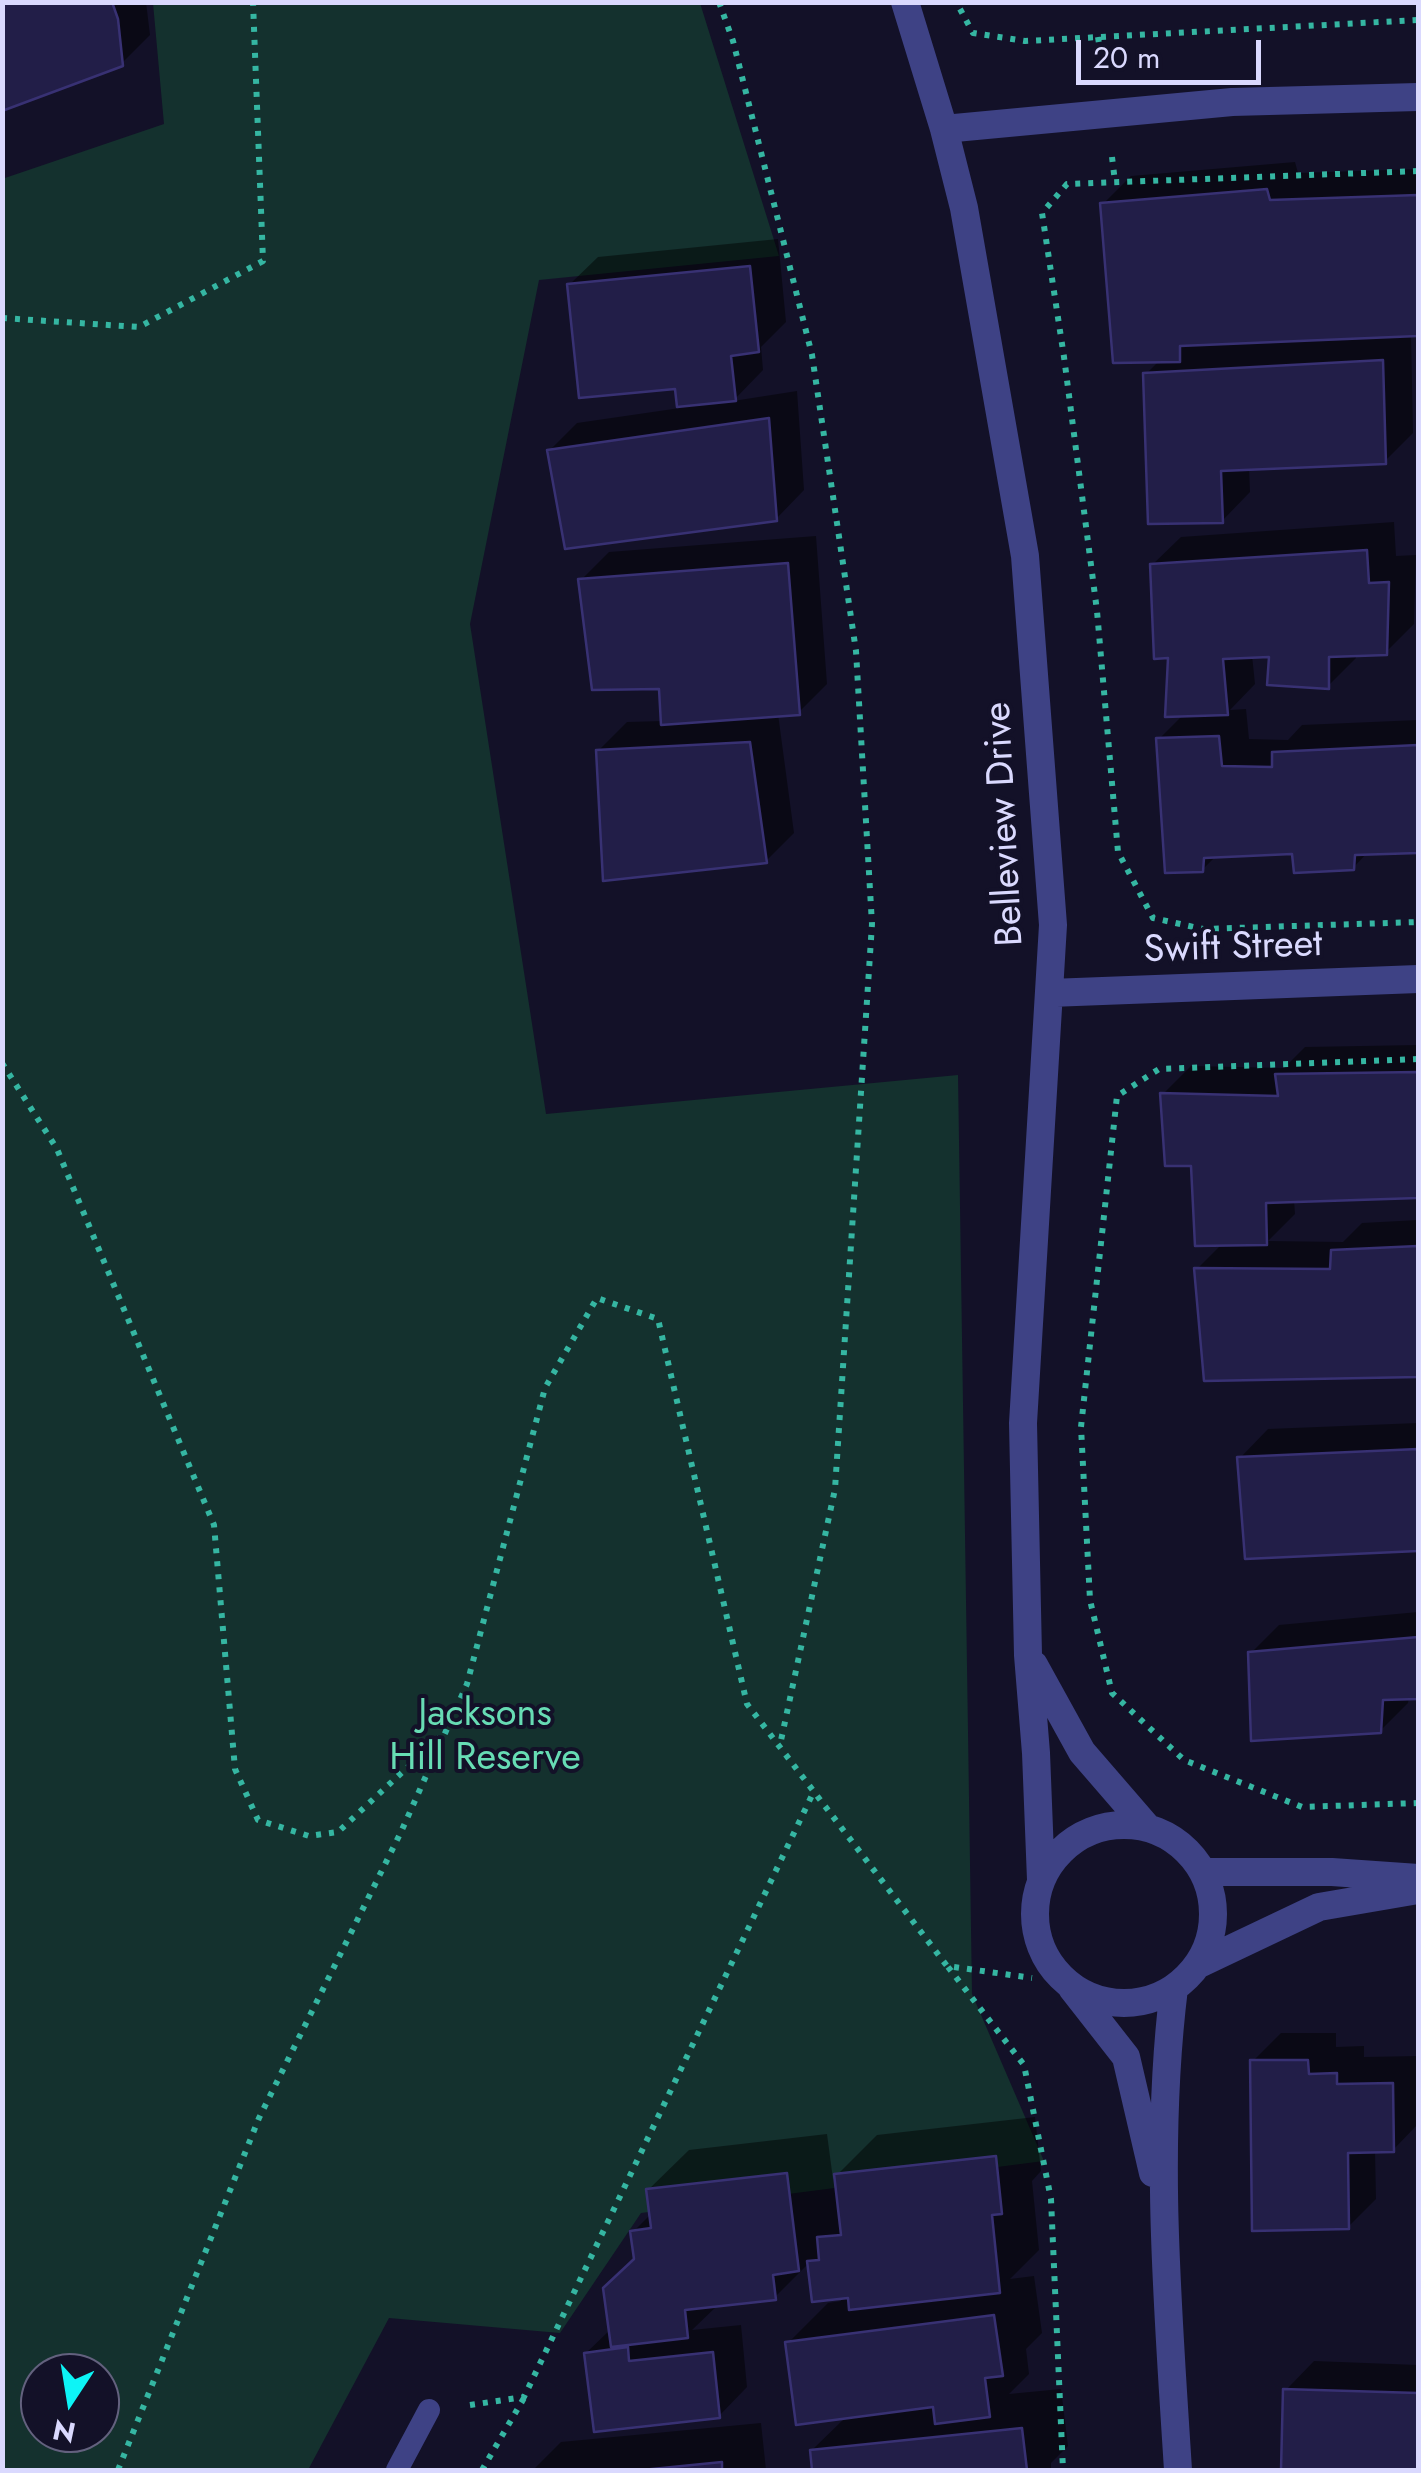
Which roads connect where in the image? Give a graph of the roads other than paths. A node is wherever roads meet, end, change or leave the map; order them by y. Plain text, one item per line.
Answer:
1 (905, 2) edge
2 (1418, 97) edge
3 (944, 129) junction
4 (1418, 979) edge
5 (1050, 993) junction
6 (1028, 1655) junction
7 (1146, 1826) junction
8 (1204, 1872) junction
9 (1418, 1878) edge
10 (1041, 1880) junction
11 (1418, 1890) edge
12 (1199, 1964) junction
13 (1068, 1983) junction
14 (1174, 1988) junction
15 (1163, 2214) junction
16 (429, 2410) road end
17 (398, 2470) edge
18 (1178, 2470) edge

1 - 3 street, Belleview Drive
2 - 3 street
3 - 5 street, Belleview Drive
4 - 5 street, Swift Street
5 - 6 street, Belleview Drive
6 - 7 street, Belleview Drive
6 - 10 street, Belleview Drive
7 - 8 street
7 - 10 street
8 - 9 street
8 - 12 street
10 - 13 street
11 - 12 street
12 - 14 street
13 - 14 street
13 - 15 street
14 - 15 street
15 - 18 street
16 - 17 lane

